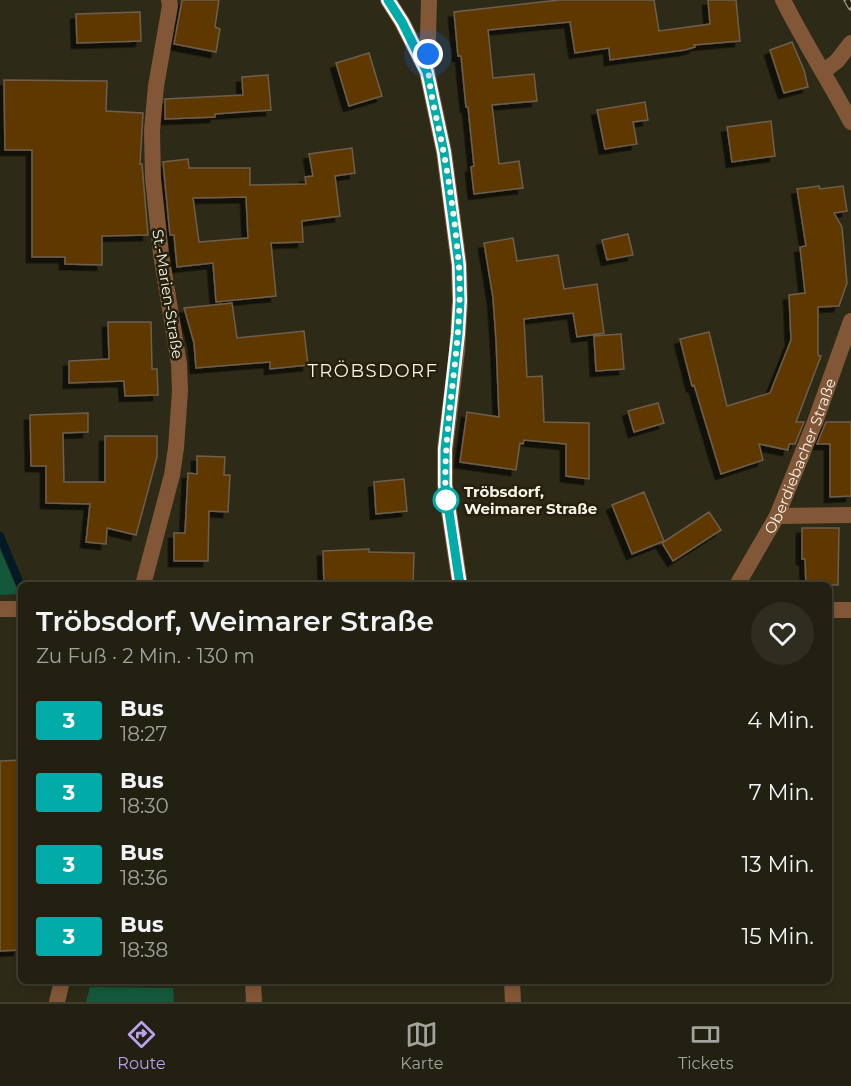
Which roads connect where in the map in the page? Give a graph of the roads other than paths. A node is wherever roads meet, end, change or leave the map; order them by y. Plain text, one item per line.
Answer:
1 (169, 0) edge
2 (388, 0) edge
3 (429, 0) edge
4 (783, 0) edge
5 (849, 46) edge
6 (824, 71) junction
7 (427, 72) junction
8 (851, 122) edge
9 (851, 321) edge
10 (851, 515) edge
11 (777, 516) junction
12 (144, 582) edge
13 (460, 582) edge
14 (739, 582) edge
15 (0, 609) edge
16 (18, 609) edge
17 (832, 610) edge
18 (851, 610) edge
19 (61, 984) edge
20 (253, 984) edge
21 (512, 984) edge
22 (57, 1002) edge
23 (254, 1002) edge
24 (513, 1002) edge

1 - 12 street, St.-Marien-Straße
2 - 7 street
3 - 7 street
4 - 6 street
5 - 6 street
6 - 8 street
7 - 13 street
9 - 11 street, Oberdiebacher Straße
10 - 11 street
11 - 14 street, Oberdiebacher Straße
15 - 16 street
17 - 18 street
19 - 22 street
20 - 23 street
21 - 24 street

